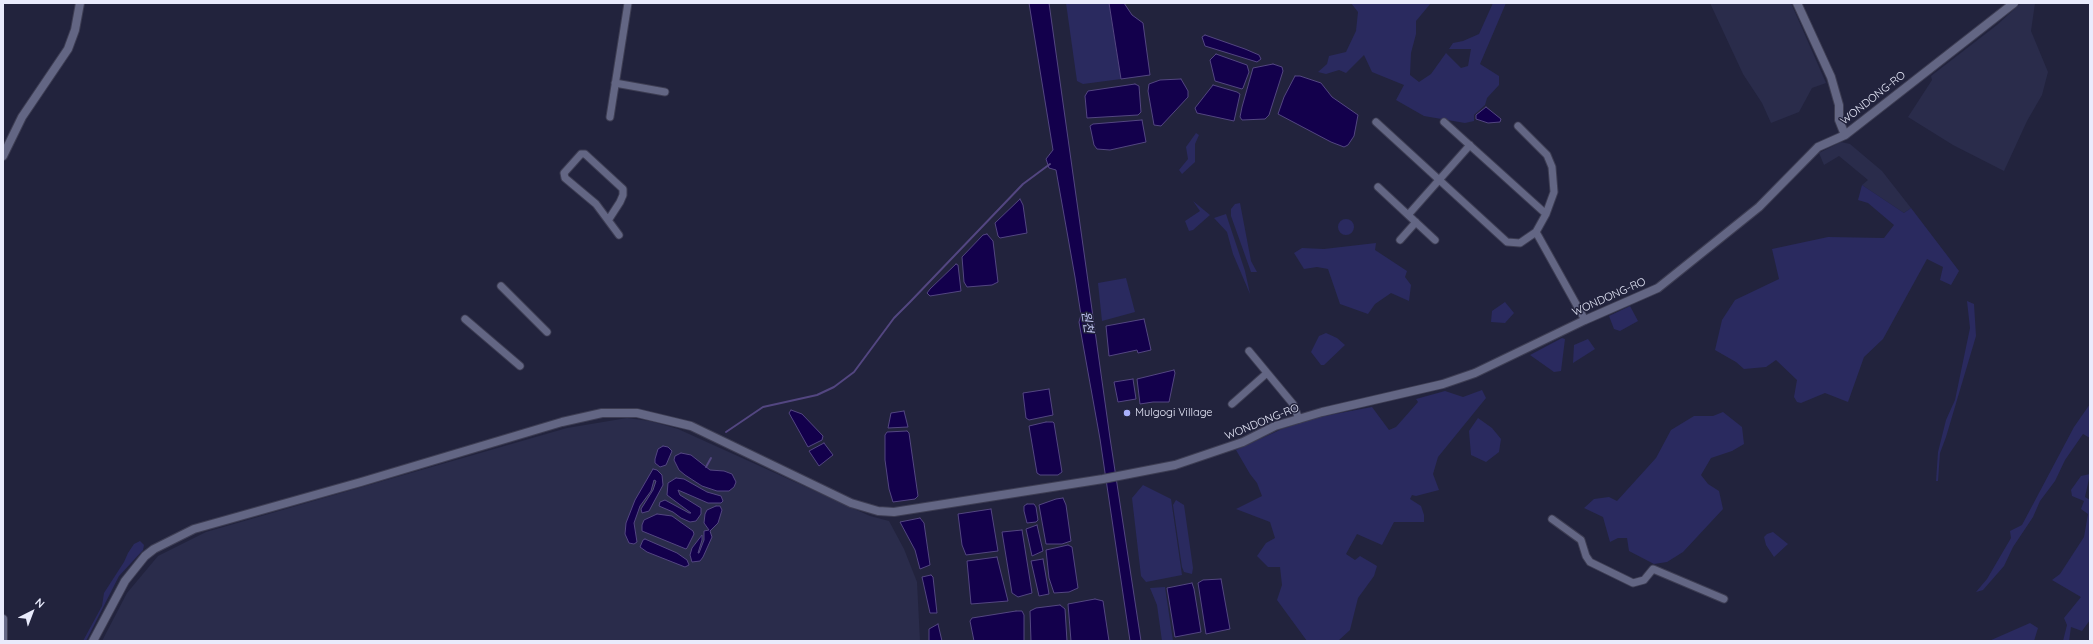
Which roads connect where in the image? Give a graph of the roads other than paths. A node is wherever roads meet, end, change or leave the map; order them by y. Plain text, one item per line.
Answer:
1 (80, 3) edge
2 (628, 3) edge
3 (1797, 3) edge
4 (2014, 3) edge
5 (615, 83) junction
6 (666, 92) dead end
7 (610, 117) dead end
8 (1376, 122) dead end
9 (1444, 122) dead end
10 (1518, 126) dead end
11 (1845, 135) junction
12 (1470, 145) junction
13 (3, 156) edge
14 (1438, 179) junction
15 (1378, 187) dead end
16 (1546, 214) junction
17 (1408, 215) junction
18 (609, 219) junction
19 (1416, 222) junction
20 (1536, 232) junction
21 (620, 235) dead end
22 (1400, 240) dead end
23 (1435, 240) dead end
24 (501, 286) dead end
25 (466, 318) dead end
26 (1585, 320) junction
27 (547, 332) dead end
28 (1249, 351) dead end
29 (520, 366) dead end
30 (1267, 373) junction
31 (1232, 404) dead end
32 (1299, 419) junction
33 (1552, 519) dead end
34 (1724, 599) dead end
35 (3, 619) edge
36 (4, 641) edge
37 (93, 641) edge

1 - 13 street
2 - 5 street
3 - 11 street
4 - 11 street, WONDONG-RO
5 - 6 street
5 - 7 street
8 - 14 street
9 - 12 street
10 - 16 street
11 - 26 street, WONDONG-RO
12 - 14 street
12 - 16 street
14 - 17 street
14 - 20 street
15 - 17 street
16 - 20 street
17 - 19 street
18 - 18 street
18 - 21 street
19 - 22 street
19 - 23 street
20 - 26 street
24 - 27 street
25 - 29 street
26 - 32 street, WONDONG-RO
28 - 30 street
30 - 31 street
30 - 32 street
32 - 37 street, WONDONG-RO
33 - 34 street
35 - 36 street

